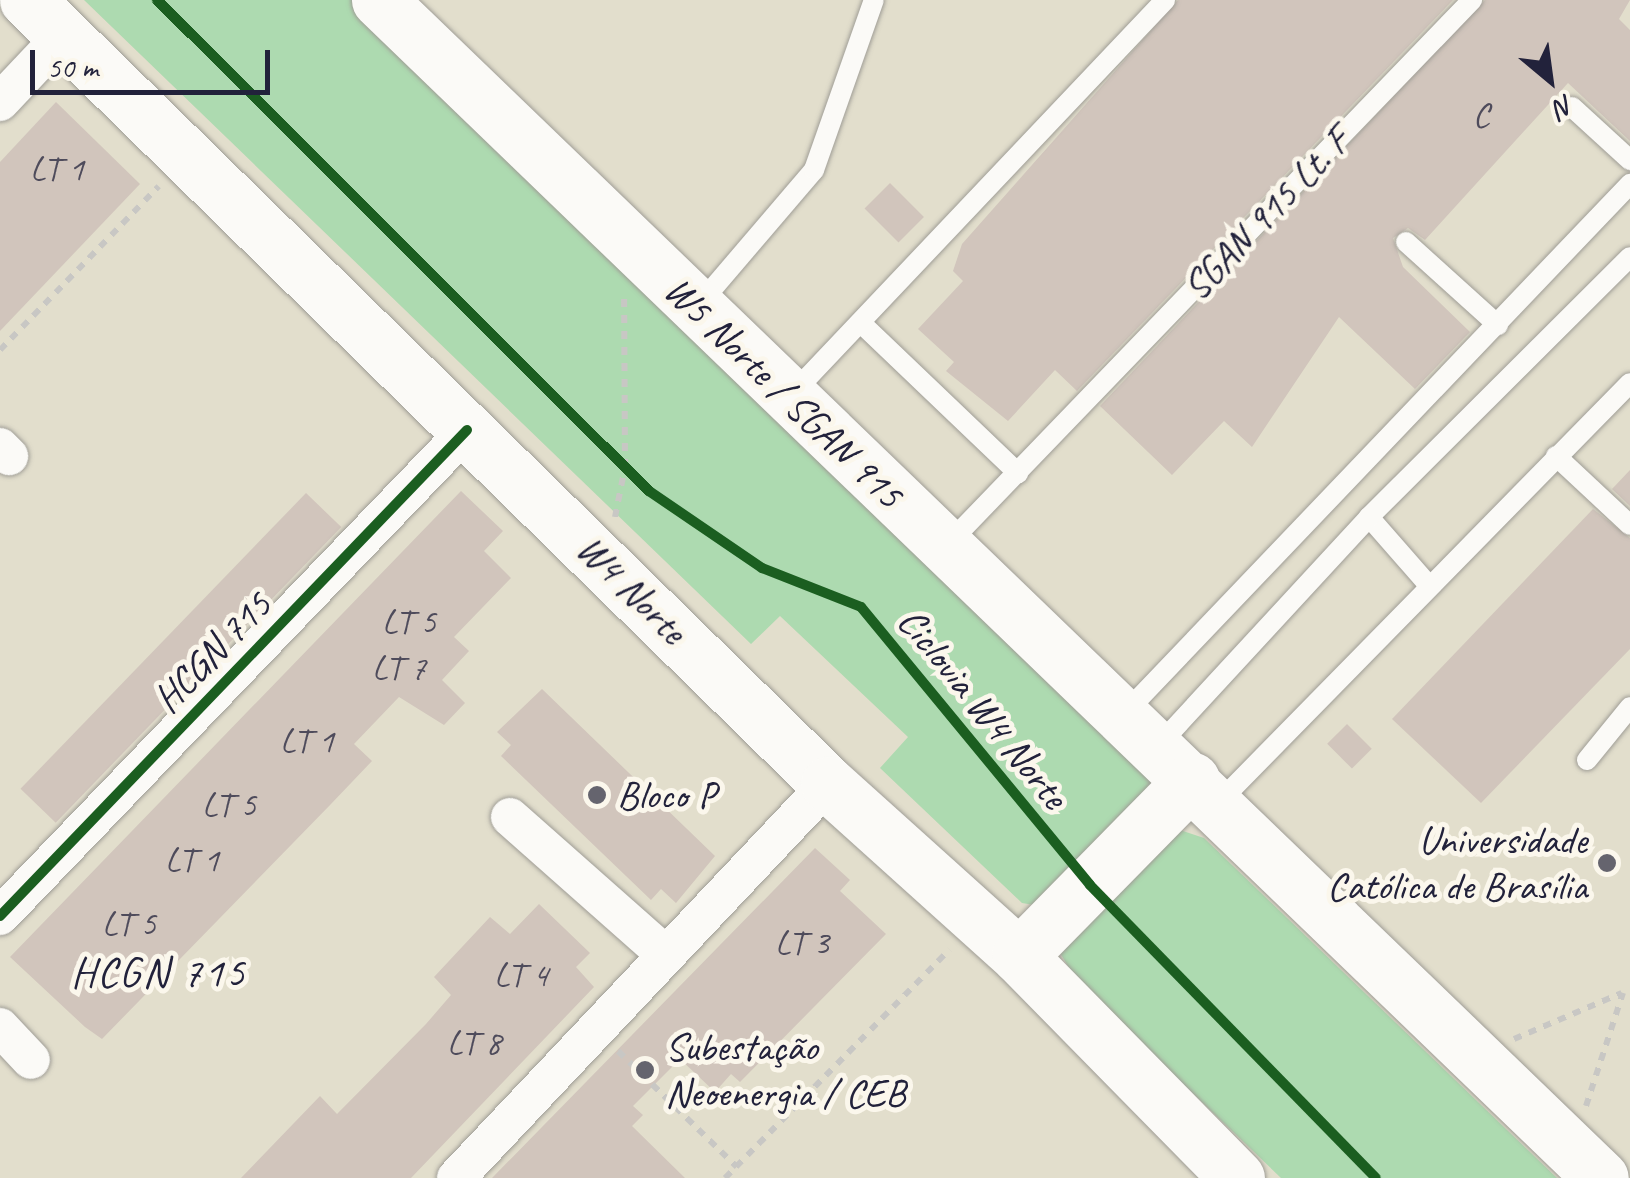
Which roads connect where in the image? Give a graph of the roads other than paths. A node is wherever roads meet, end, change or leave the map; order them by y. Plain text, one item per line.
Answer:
1 (874, 0) edge
2 (1165, 0) edge
3 (1472, 0) edge
4 (384, 2) edge
5 (46, 17) edge
6 (0, 102) edge
7 (1572, 107) dead end
8 (1630, 160) edge
9 (1630, 184) edge
10 (1406, 242) dead end
11 (1630, 257) edge
12 (695, 308) junction
13 (862, 324) junction
14 (1498, 325) junction
15 (1630, 383) edge
16 (790, 396) junction
17 (467, 430) junction
18 (1556, 456) junction
19 (1018, 474) junction
20 (1369, 517) junction
21 (1630, 525) edge
22 (946, 546) junction
23 (1426, 582) junction
24 (1630, 707) edge
25 (1586, 760) dead end
26 (1172, 761) junction
27 (828, 784) junction
28 (510, 817) dead end
29 (0, 916) edge
30 (666, 955) junction
31 (1019, 956) junction
32 (0, 1027) edge
33 (31, 1060) dead end
34 (1586, 1164) edge
35 (456, 1178) edge
36 (1237, 1178) edge

1 - 12 lane
2 - 13 lane
3 - 19 lane, SGAN 915 Lt. F
4 - 12 main road, W5 Norte / SGAN 915
5 - 6 street
5 - 17 main road, W4 Norte
7 - 8 lane
9 - 14 lane
10 - 14 lane
11 - 20 lane
12 - 16 main road, W5 Norte / SGAN 915
13 - 16 lane
13 - 19 lane
14 - 26 lane
15 - 18 lane
16 - 22 main road, W5 Norte / SGAN 915
17 - 27 main road, W4 Norte
17 - 29 street, HCGN 715
18 - 21 lane
18 - 23 lane
19 - 22 lane, SGAN 915 Lt. F
20 - 23 lane
20 - 26 lane
22 - 26 main road, W5 Norte / SGAN 915
23 - 26 lane
24 - 25 lane
26 - 31 main road
26 - 34 main road, W5 Norte / SGAN 915
27 - 30 street
27 - 31 main road, W4 Norte
28 - 30 street
30 - 35 street
31 - 36 main road, W4 Norte
32 - 33 street

